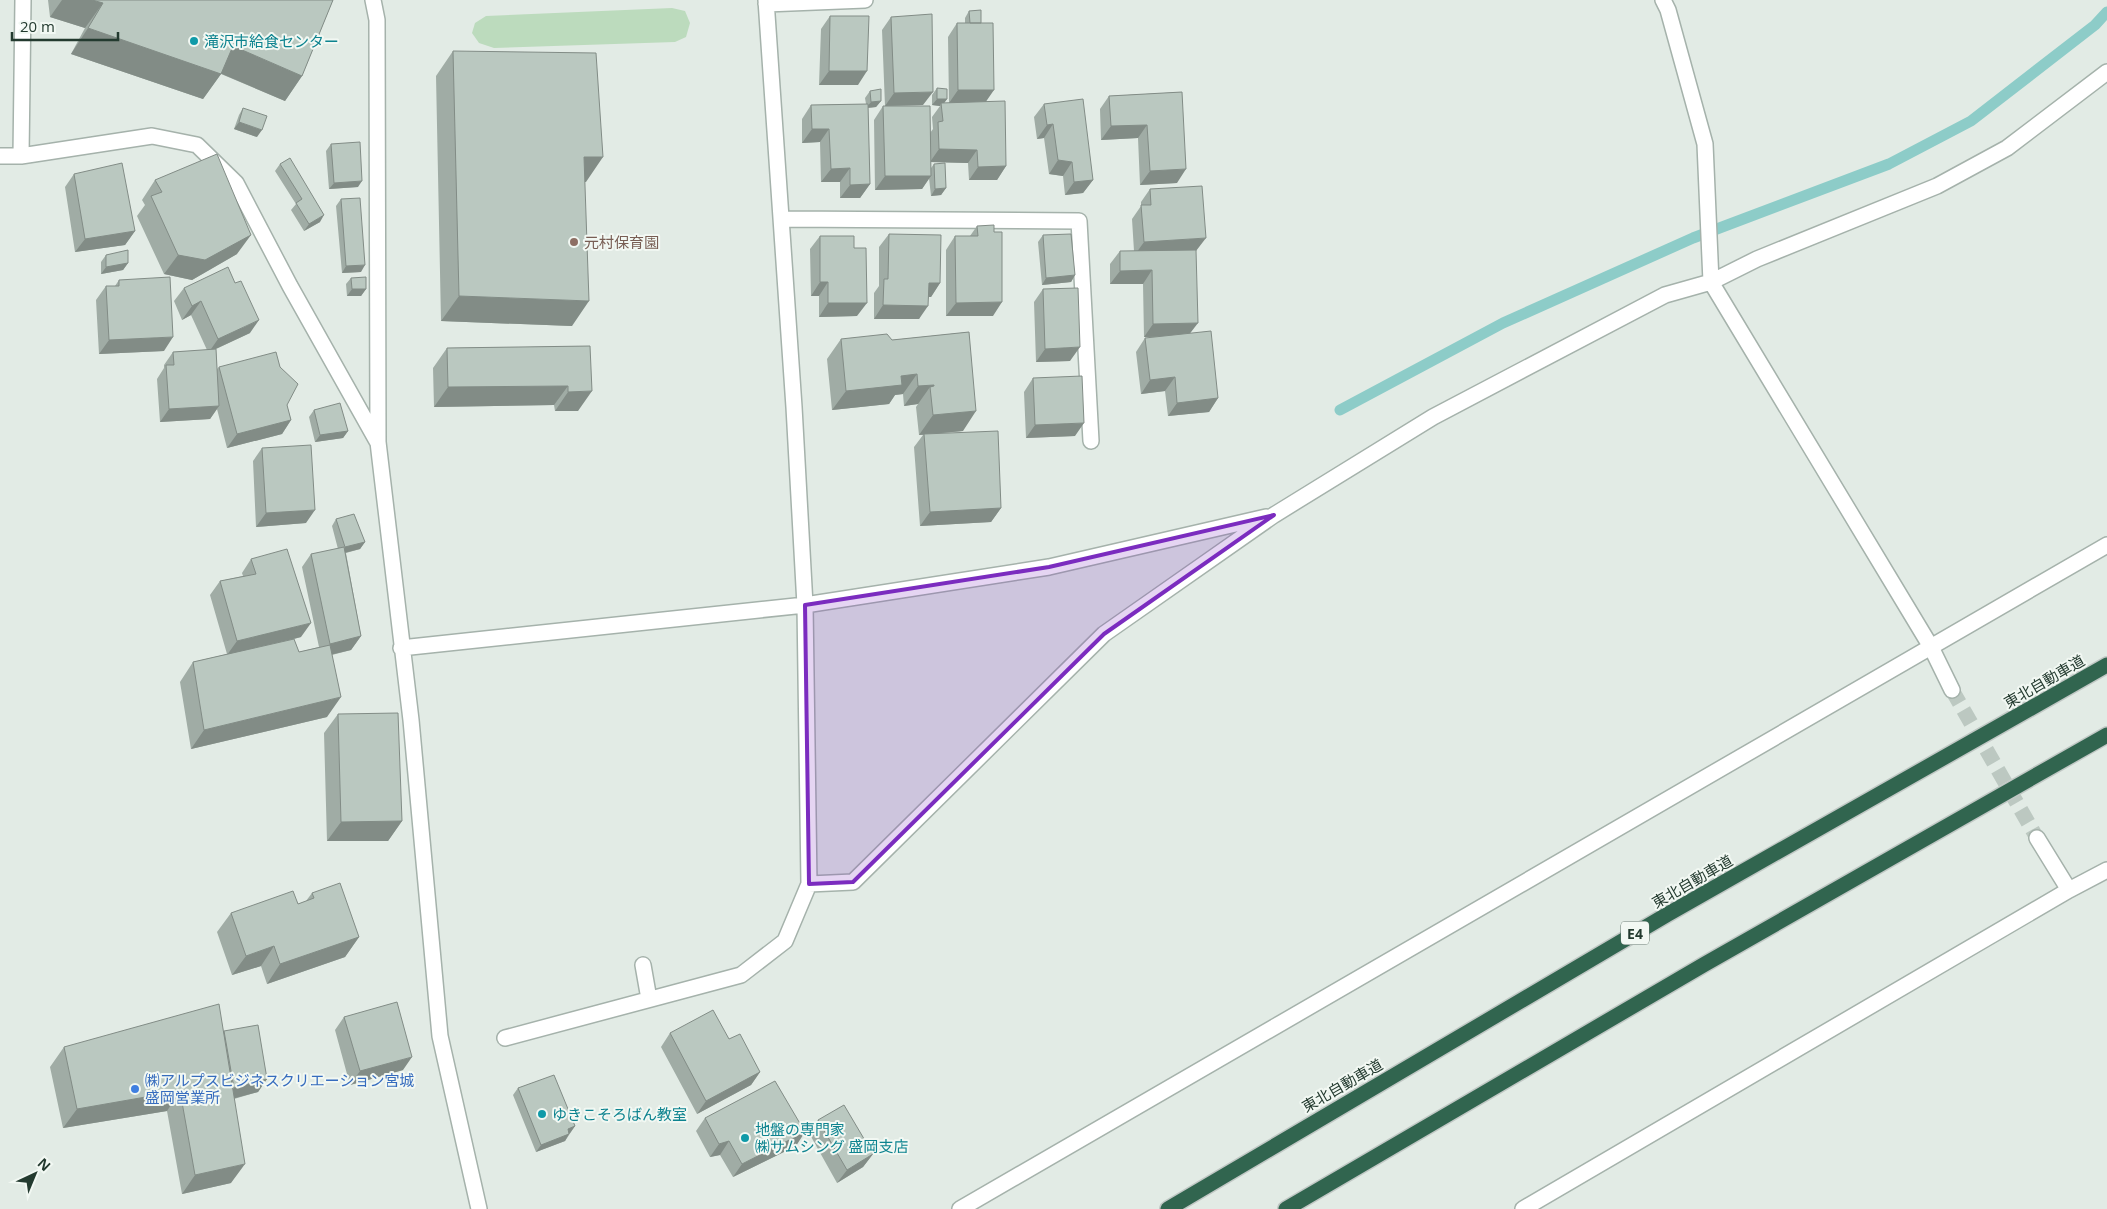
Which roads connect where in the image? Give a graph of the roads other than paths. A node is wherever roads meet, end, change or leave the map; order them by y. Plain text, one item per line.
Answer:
1 (23, 0) edge
2 (373, 0) edge
3 (865, 0) edge
4 (1663, 0) edge
5 (766, 2) edge
6 (2107, 72) edge
7 (0, 156) edge
8 (21, 156) junction
9 (782, 219) junction
10 (1711, 282) junction
11 (1091, 441) dead end
12 (378, 442) junction
13 (1274, 515) junction
14 (2107, 545) edge
15 (805, 605) junction
16 (401, 648) junction
17 (1931, 648) junction
18 (2107, 665) edge
19 (1952, 690) tunnel mouth
20 (2107, 735) edge
21 (2037, 838) tunnel mouth
22 (2107, 870) edge
23 (809, 884) junction
24 (2069, 890) junction
25 (644, 965) dead end
26 (649, 999) junction
27 (505, 1038) dead end
28 (479, 1209) edge
29 (960, 1209) edge
30 (1168, 1209) edge
31 (1286, 1209) edge
32 (1523, 1209) edge

1 - 8 street
2 - 12 street
3 - 5 street
4 - 10 street
5 - 9 street
6 - 10 street
7 - 8 street
8 - 12 street
9 - 11 street
9 - 15 street
10 - 13 street
10 - 17 street
12 - 16 street
13 - 15 street
13 - 23 street
14 - 17 street
15 - 16 street
15 - 23 street
16 - 28 street
17 - 19 street
17 - 29 street
18 - 30 highway, 東北自動車道 / E4
20 - 31 highway
21 - 24 street
22 - 24 street
23 - 26 street
24 - 32 street
25 - 26 street
26 - 27 street

